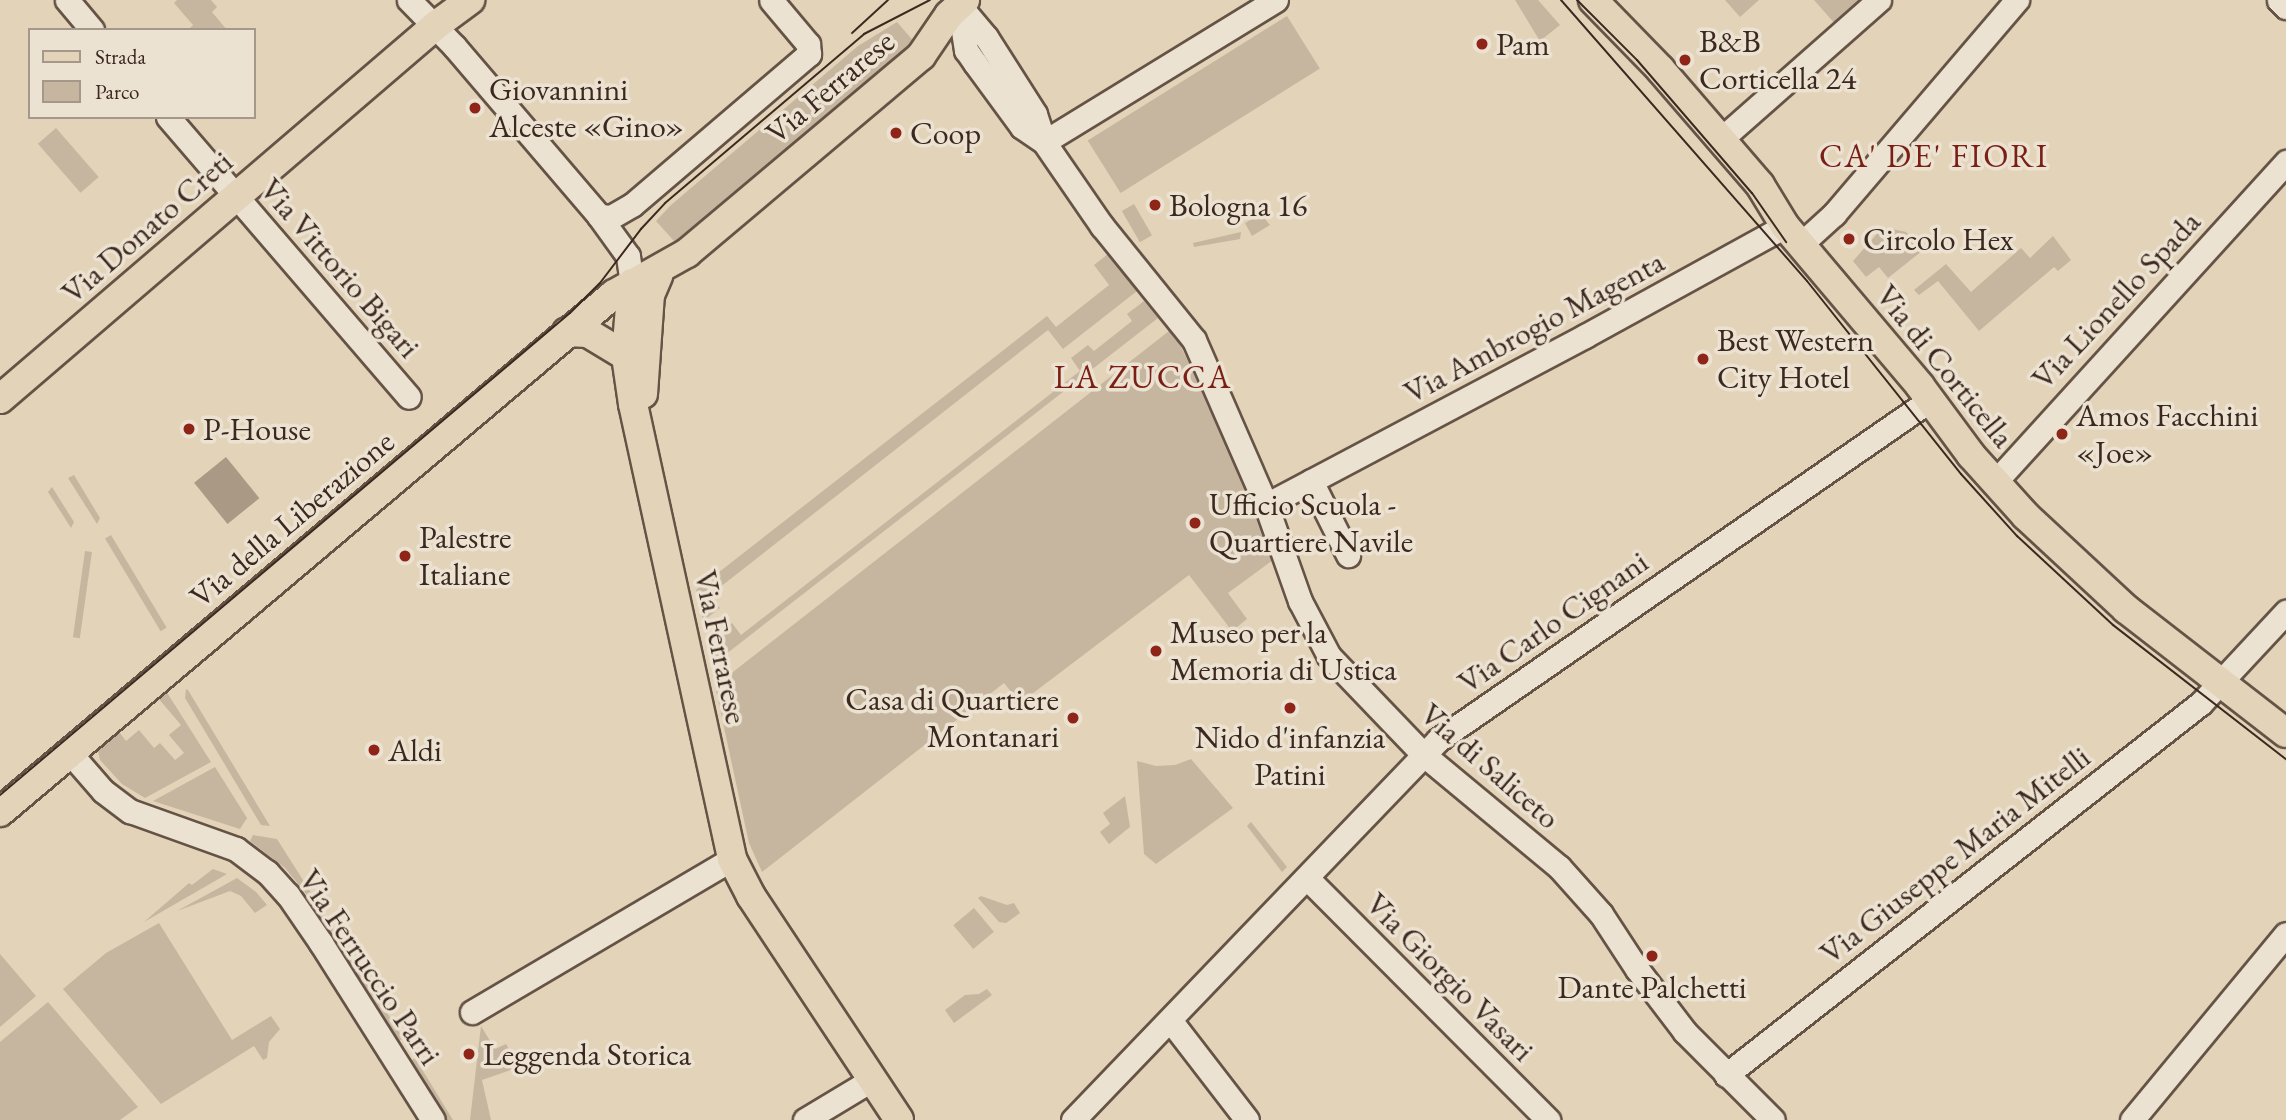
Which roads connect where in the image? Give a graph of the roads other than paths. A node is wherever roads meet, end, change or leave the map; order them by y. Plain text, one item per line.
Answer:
1 (66, 0) edge
2 (409, 0) edge
3 (470, 0) edge
4 (771, 0) edge
5 (1276, 0) edge
6 (1593, 0) edge
7 (1879, 0) edge
8 (2017, 0) edge
9 (2279, 0) edge
10 (960, 2) edge
11 (2286, 6) edge
12 (435, 26) junction
13 (90, 28) edge
14 (170, 119) edge
15 (1720, 140) junction
16 (1044, 142) junction
17 (2286, 162) edge
18 (237, 195) junction
19 (599, 216) junction
20 (1793, 235) junction
21 (664, 268) junction
22 (632, 283) junction
23 (568, 332) junction
24 (626, 356) junction
25 (409, 397) dead end
26 (0, 399) edge
27 (1930, 400) junction
28 (643, 449) junction
29 (1311, 481) junction
30 (1994, 482) junction
31 (1266, 505) junction
32 (1348, 555) dead end
33 (2286, 612) edge
34 (2222, 683) junction
35 (2286, 733) edge
36 (69, 753) junction
37 (1423, 755) junction
38 (0, 812) edge
39 (732, 859) junction
40 (1307, 878) junction
41 (2286, 934) edge
42 (472, 1012) dead end
43 (1170, 1020) junction
44 (1726, 1075) junction
45 (873, 1079) junction
46 (433, 1120) edge
47 (805, 1120) edge
48 (899, 1120) edge
49 (1073, 1120) edge
50 (1247, 1120) edge
51 (1548, 1120) edge
52 (1773, 1120) edge
53 (2132, 1120) edge

1 - 13 street
2 - 12 street
3 - 12 main road, Via Donato Creti
4 - 19 street, Via Ferrarese
5 - 16 street
6 - 15 main road, Via di Corticella
7 - 15 street
8 - 20 street, Via Ambrogio Magenta
9 - 11 street
10 - 16 street, Via di Saliceto
10 - 21 main road, Via Ferrarese
12 - 18 main road, Via Donato Creti
12 - 19 street
14 - 18 street, Via Vittorio Bigari
15 - 20 main road, Via di Corticella
16 - 31 street, Via di Saliceto
17 - 30 street, Via Lionello Spada
18 - 25 street, Via Vittorio Bigari
18 - 26 main road, Via Donato Creti
19 - 22 street
20 - 27 main road, Via di Corticella
20 - 29 street, Via Ambrogio Magenta
21 - 22 main road, Via Ferrarese
21 - 28 main road, Via Ferrarese
22 - 23 main road, Via della Liberazione
22 - 24 main road, Via Ferrarese
23 - 24 main road
23 - 36 main road, Via della Liberazione
24 - 28 main road, Via Ferrarese
27 - 30 main road, Via di Corticella
27 - 37 street, Via Carlo Cignani
28 - 39 main road, Via Ferrarese
29 - 31 street, Via Ambrogio Magenta
29 - 32 street
30 - 34 main road, Via di Corticella
31 - 37 street, Via di Saliceto
33 - 34 street, Via Giuseppe Maria Mitelli
34 - 35 main road, Via di Corticella
34 - 44 street, Via Giuseppe Maria Mitelli
36 - 38 main road, Via della Liberazione
36 - 46 street, Via Ferruccio Parri
37 - 40 street, Via Carlo Cignani
37 - 44 street, Via di Saliceto
39 - 42 street
39 - 45 main road, Via Ferrarese
40 - 43 street, Via Carlo Cignani
40 - 51 street, Via Giorgio Vasari
41 - 53 street
43 - 49 street, Via Carlo Cignani
43 - 50 street
44 - 52 street, Via di Saliceto
45 - 47 street
45 - 48 main road, Via Ferrarese

